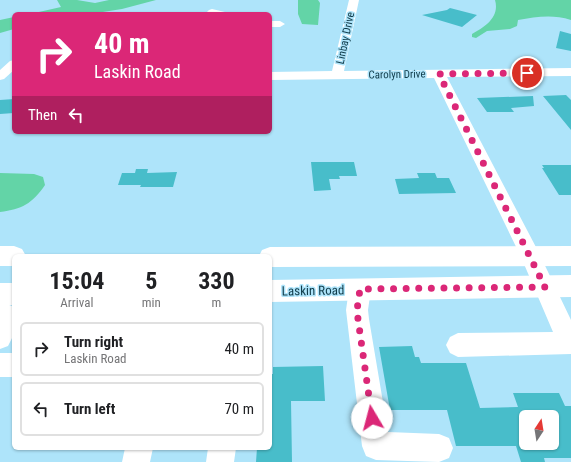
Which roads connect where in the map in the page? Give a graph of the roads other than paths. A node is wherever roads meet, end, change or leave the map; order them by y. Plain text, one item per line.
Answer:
1 (354, 0) edge
2 (12, 66) edge
3 (571, 72) edge
4 (439, 74) junction
5 (337, 75) junction
6 (0, 76) edge
7 (272, 76) edge
8 (0, 82) edge
9 (12, 82) edge
10 (0, 256) edge
11 (12, 256) edge
12 (571, 256) edge
13 (272, 257) edge
14 (531, 257) junction
15 (571, 286) edge
16 (545, 287) junction
17 (360, 289) junction
18 (272, 291) edge
19 (6, 298) edge
20 (0, 338) edge
21 (571, 343) edge
22 (458, 345) dead end
23 (0, 365) edge
24 (12, 365) edge
25 (439, 448) dead end
26 (139, 450) edge
27 (222, 450) edge
28 (136, 462) edge
29 (220, 462) edge

1 - 5 street, Linbay Drive
2 - 6 street
3 - 4 street, Carolyn Drive
4 - 5 street, Carolyn Drive
4 - 14 street
5 - 7 street, Carolyn Drive
8 - 9 street
10 - 11 main road
12 - 14 main road
13 - 14 main road
14 - 16 street
15 - 16 main road, Laskin Road
16 - 17 main road, Laskin Road
16 - 21 street
17 - 18 main road, Laskin Road
17 - 25 street
19 - 20 street
21 - 22 street
23 - 24 street
26 - 28 street
27 - 29 street

